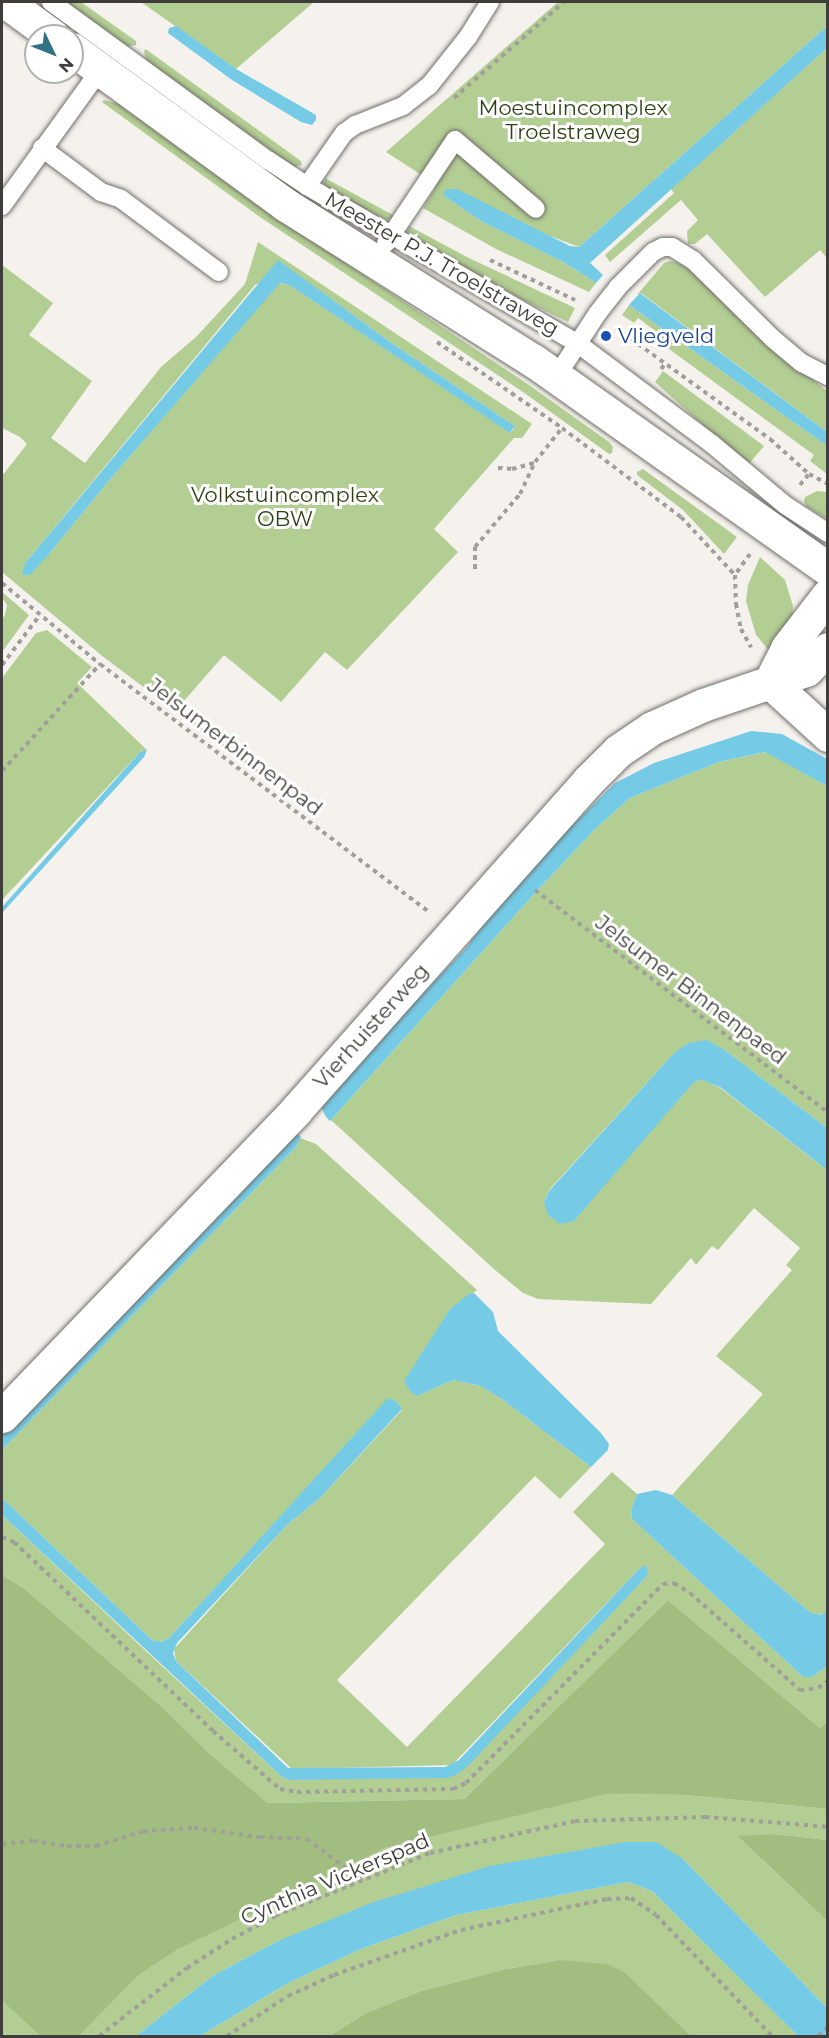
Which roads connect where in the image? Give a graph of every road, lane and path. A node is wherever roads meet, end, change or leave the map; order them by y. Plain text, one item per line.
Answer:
1 (6, 2) edge
2 (51, 2) edge
3 (490, 2) edge
4 (564, 2) edge
5 (36, 24) edge
6 (84, 59) edge
7 (100, 70) junction
8 (452, 100) dead end
9 (42, 148) junction
10 (307, 186) junction
11 (2, 206) edge
12 (536, 208) dead end
13 (383, 247) junction
14 (219, 273) dead end
15 (429, 337) dead end
16 (577, 343) junction
17 (665, 364) dead end
18 (661, 369) dead end
19 (828, 376) edge
20 (556, 377) junction
21 (562, 428) junction
22 (770, 439) dead end
23 (536, 462) junction
24 (498, 468) dead end
25 (828, 484) edge
26 (828, 533) edge
27 (475, 569) dead end
28 (828, 569) edge
29 (2, 583) edge
30 (828, 595) edge
31 (40, 615) junction
32 (828, 650) edge
33 (100, 664) junction
34 (2, 665) edge
35 (770, 682) junction
36 (828, 735) edge
37 (2, 771) edge
38 (537, 892) dead end
39 (454, 931) junction
40 (828, 1112) edge
41 (2, 1416) edge
42 (2, 1537) edge
43 (828, 1681) edge
44 (828, 1827) edge
45 (2, 1844) edge
46 (362, 1880) junction
47 (828, 2027) edge
48 (99, 2037) edge
49 (227, 2037) edge
50 (772, 2037) edge
51 (818, 2037) edge

1 - 5 street
2 - 10 lane, Meester P.J. Troelstraweg
3 - 10 lane
4 - 8 path
6 - 7 street, Meester P.J. Troelstraweg
7 - 9 lane
7 - 13 street, Meester P.J. Troelstraweg
9 - 11 lane
9 - 14 lane
10 - 13 lane, Meester P.J. Troelstraweg
12 - 13 lane
13 - 16 lane, Meester P.J. Troelstraweg
13 - 20 street, Meester P.J. Troelstraweg
15 - 21 path
16 - 19 lane
16 - 20 lane
16 - 26 lane, Meester P.J. Troelstraweg
17 - 18 path
20 - 28 street, Meester P.J. Troelstraweg
21 - 23 path
21 - 35 path
22 - 25 path
23 - 24 path
23 - 27 path
29 - 31 path, Jelsumerbinnenpad
30 - 35 street
31 - 33 path, Jelsumerbinnenpad
31 - 34 path
32 - 35 street, Vierhuisterweg
33 - 37 path
33 - 39 path, Jelsumerbinnenpad
35 - 36 street
35 - 39 street, Vierhuisterweg
38 - 40 path, Jelsumer Binnenpaed
39 - 41 street, Vierhuisterweg
42 - 43 path
44 - 46 path, Cynthia Vickerspad
45 - 46 path
46 - 48 path, Cynthia Vickerspad
47 - 51 path
49 - 50 path

